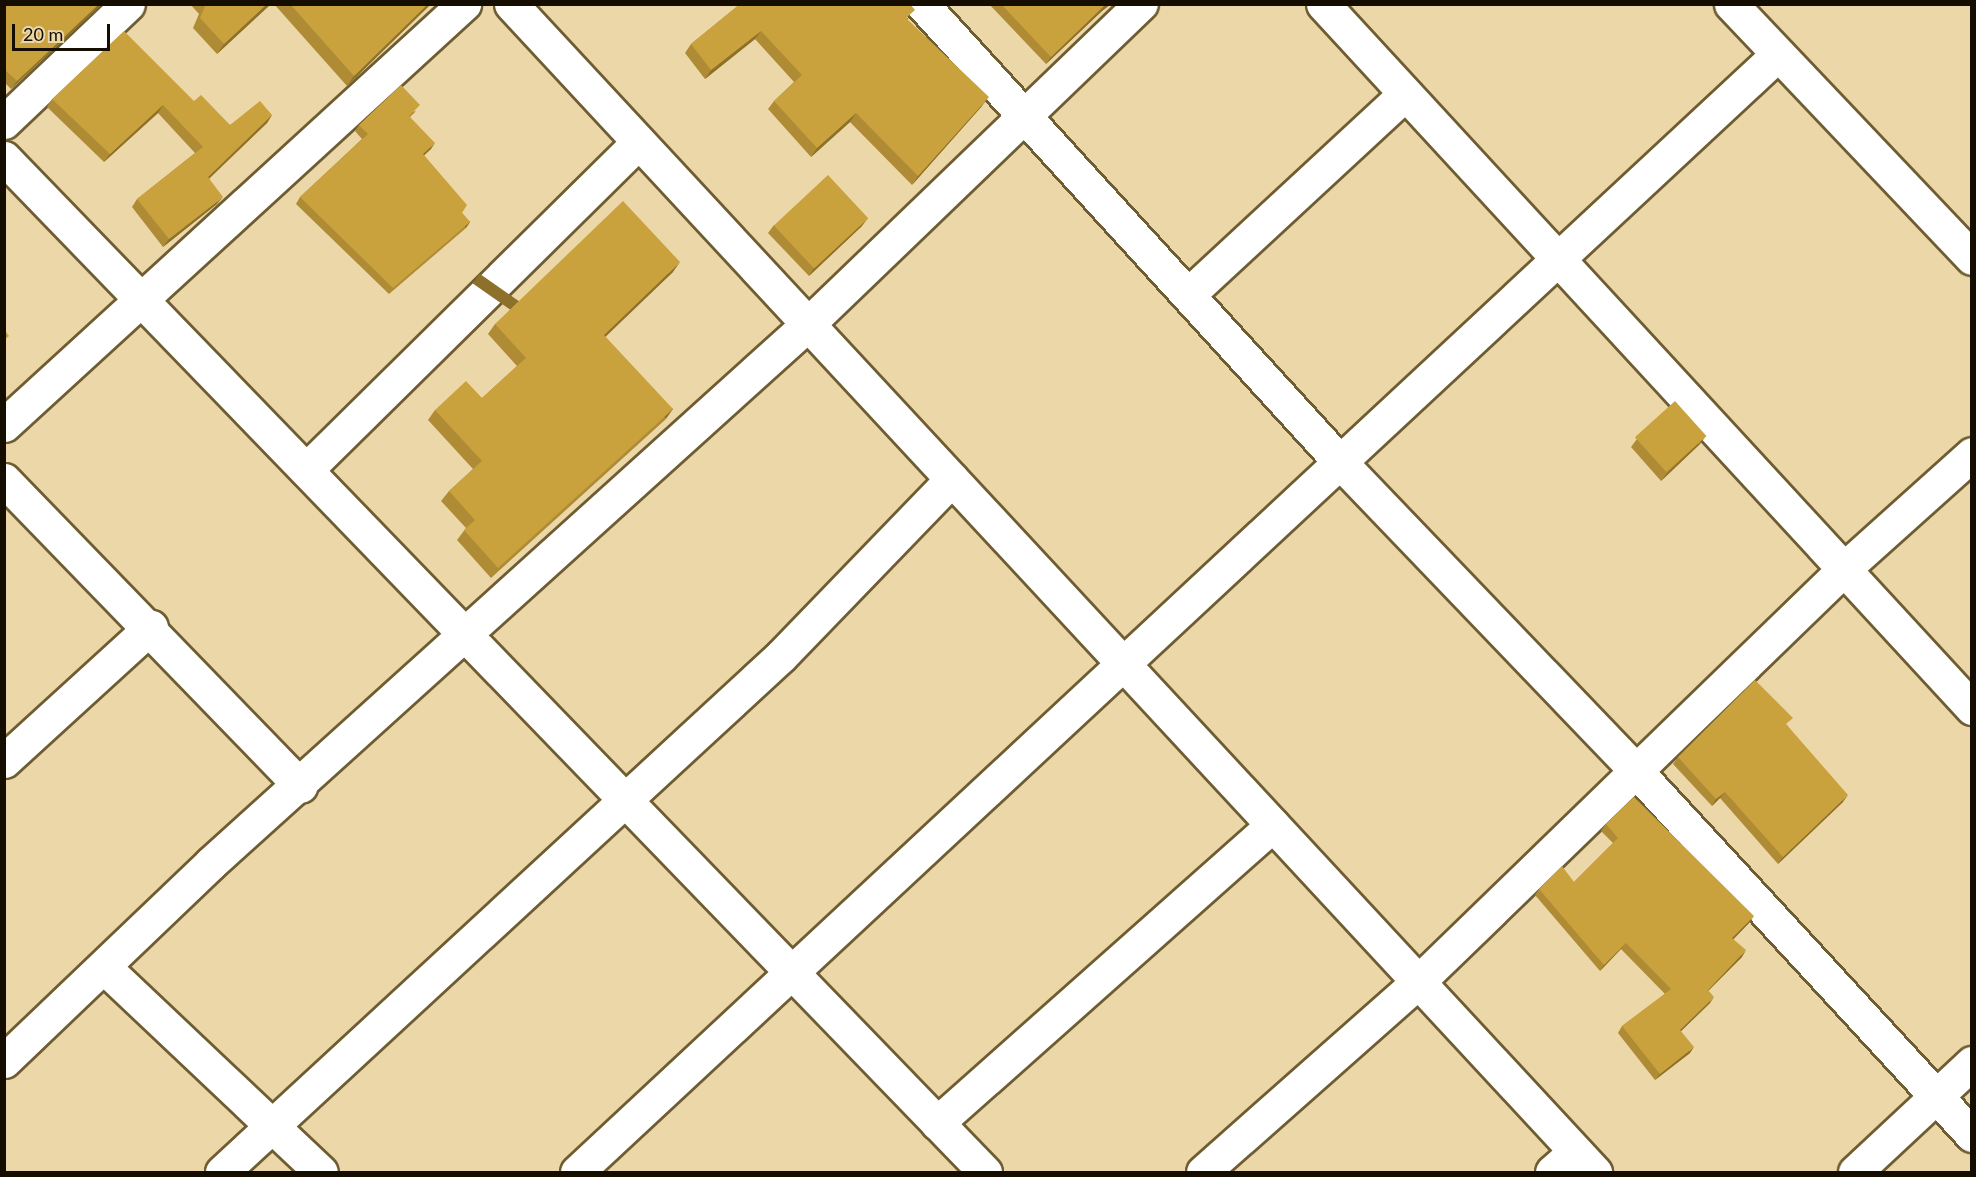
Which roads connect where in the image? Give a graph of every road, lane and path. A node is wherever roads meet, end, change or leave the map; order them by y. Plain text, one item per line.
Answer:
1 (128, 4) edge
2 (464, 4) edge
3 (511, 4) edge
4 (922, 4) edge
5 (1141, 4) edge
6 (1323, 4) edge
7 (1731, 4) edge
8 (1777, 55) junction
9 (1405, 94) junction
10 (1025, 113) junction
11 (4, 122) edge
12 (639, 142) junction
13 (4, 158) edge
14 (1971, 258) edge
15 (1557, 260) junction
16 (1190, 293) junction
17 (144, 302) junction
18 (808, 324) junction
19 (4, 425) edge
20 (1971, 454) edge
21 (1340, 462) junction
22 (306, 470) junction
23 (951, 479) junction
24 (4, 480) edge
25 (1844, 569) junction
26 (151, 627) junction
27 (466, 635) junction
28 (1123, 664) junction
29 (1971, 708) edge
30 (4, 760) edge
31 (1637, 772) junction
32 (301, 786) junction
33 (624, 798) junction
34 (1273, 825) junction
35 (105, 968) junction
36 (792, 972) junction
37 (1418, 982) junction
38 (4, 1061) edge
39 (1971, 1063) edge
40 (1937, 1095) junction
41 (937, 1123) junction
42 (272, 1125) junction
43 (1971, 1135) edge
44 (1574, 1166) edge
45 (222, 1173) edge
46 (321, 1173) edge
47 (576, 1173) edge
48 (985, 1173) edge
49 (1203, 1173) edge
50 (1855, 1173) edge

1 - 11 street
2 - 17 street
3 - 12 street
4 - 10 street
5 - 10 street
6 - 9 street
7 - 8 street
8 - 14 street
8 - 15 street
9 - 15 street
9 - 16 street
10 - 16 street
10 - 18 street
12 - 18 street
12 - 22 street
13 - 17 street
15 - 21 street
15 - 25 street
16 - 21 street
17 - 19 street
17 - 22 street
18 - 23 street
18 - 27 street
20 - 25 street
21 - 28 street
21 - 31 street
22 - 27 street
23 - 28 street
23 - 33 street
24 - 26 street
25 - 29 street
25 - 31 street
26 - 30 street
26 - 32 street
27 - 32 street
27 - 33 street
28 - 34 street
28 - 36 street
31 - 37 street
31 - 40 street
32 - 35 street
33 - 36 street
33 - 42 street
34 - 37 street
34 - 41 street
35 - 38 street
35 - 42 street
36 - 41 street
36 - 47 street
37 - 44 street
37 - 49 street
39 - 40 street
40 - 43 street
40 - 50 street
41 - 48 street
42 - 45 street
42 - 46 street

